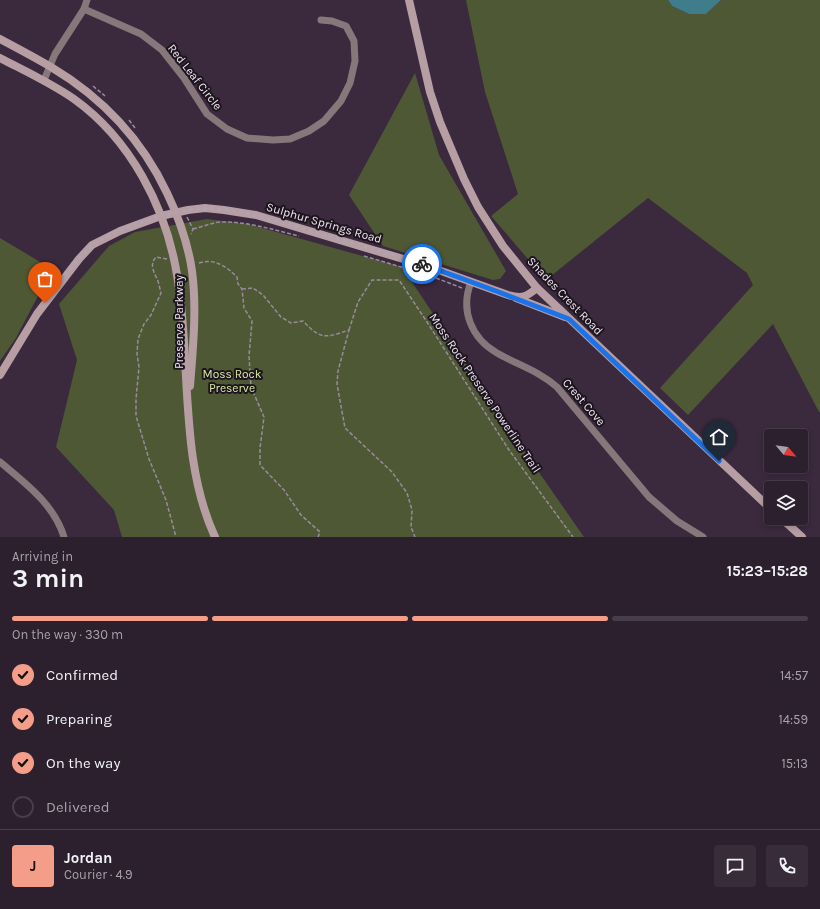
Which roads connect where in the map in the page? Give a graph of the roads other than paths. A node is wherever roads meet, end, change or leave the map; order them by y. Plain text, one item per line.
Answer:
1 (88, 0) edge
2 (409, 0) edge
3 (84, 9) junction
4 (320, 20) dead end
5 (0, 39) edge
6 (0, 58) edge
7 (50, 66) junction
8 (44, 80) junction
9 (176, 213) junction
10 (161, 216) junction
11 (471, 282) junction
12 (537, 288) junction
13 (508, 295) junction
14 (569, 319) junction
15 (0, 375) edge
16 (188, 424) junction
17 (0, 462) edge
18 (764, 502) edge
19 (789, 525) edge
20 (64, 537) edge
21 (215, 537) edge
22 (704, 537) edge
23 (802, 537) edge

1 - 3 street
2 - 12 street, Shades Crest Road
3 - 4 street, Red Leaf Circle
3 - 7 street
5 - 7 street, Preserve Parkway
6 - 8 street, Preserve Parkway
7 - 8 street
7 - 9 street, Preserve Parkway
8 - 10 street, Preserve Parkway
9 - 10 street, Sulphur Springs Road
9 - 11 street, Sulphur Springs Road
9 - 16 street, Preserve Parkway
10 - 15 street, Sulphur Springs Road
10 - 16 street, Preserve Parkway
11 - 13 street, Sulphur Springs Road
11 - 22 street, Crest Cove
12 - 13 street, Sulphur Springs Road
12 - 14 street, Shades Crest Road
13 - 14 street
14 - 18 street, Shades Crest Road
16 - 21 street, Preserve Parkway
17 - 20 street
19 - 23 street

